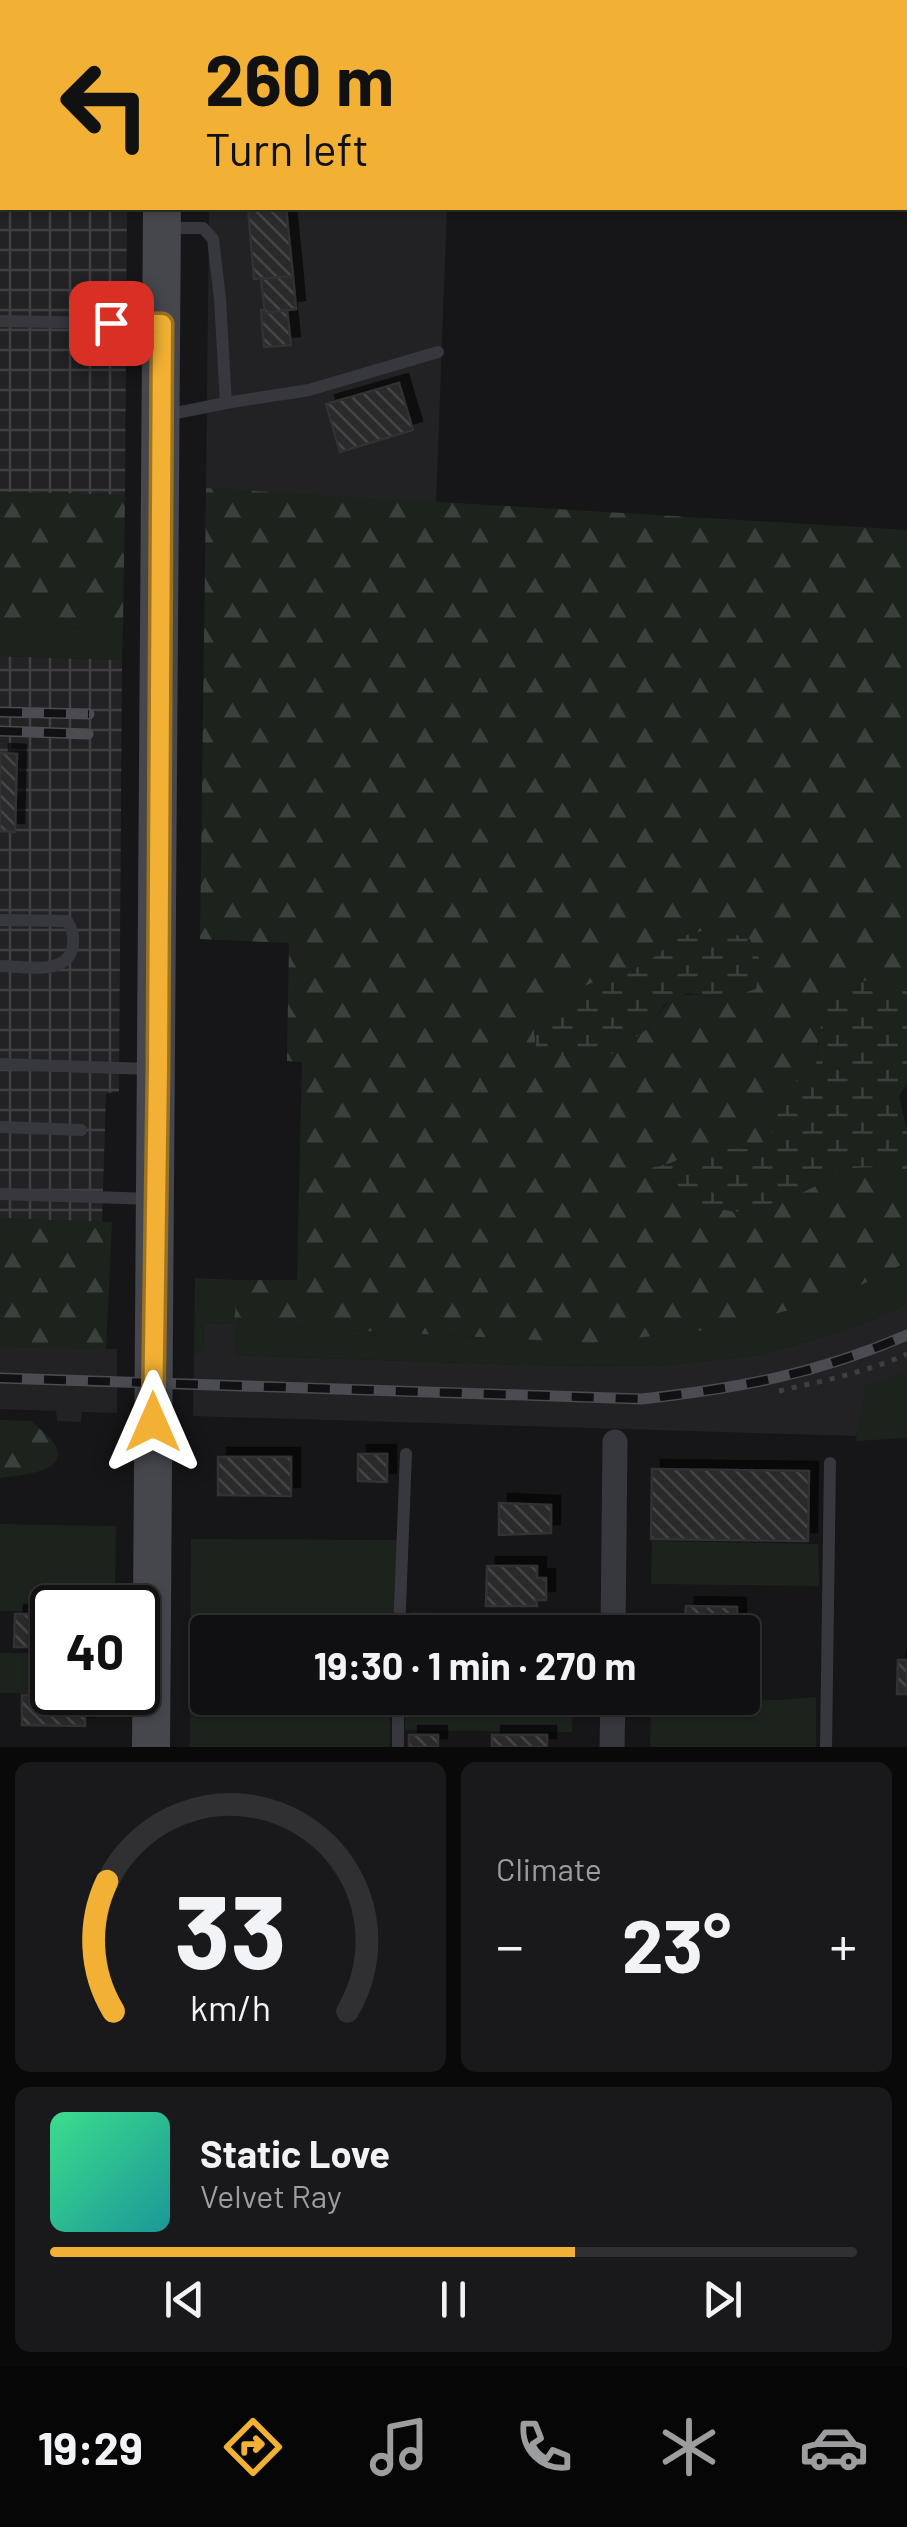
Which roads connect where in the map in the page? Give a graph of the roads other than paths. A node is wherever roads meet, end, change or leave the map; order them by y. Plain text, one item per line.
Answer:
1 (162, 218) edge
2 (0, 321) edge
3 (162, 324) junction
4 (438, 352) dead end
5 (226, 403) junction
6 (160, 416) junction
7 (0, 920) edge
8 (0, 966) edge
9 (0, 1064) edge
10 (158, 1069) junction
11 (0, 1126) edge
12 (81, 1130) dead end
13 (0, 1194) edge
14 (155, 1198) junction
15 (615, 1442) dead end
16 (406, 1454) dead end
17 (830, 1464) dead end
18 (400, 1615) edge
19 (613, 1615) edge
20 (398, 1715) edge
21 (612, 1715) edge
22 (151, 1747) edge
23 (398, 1747) edge
24 (612, 1747) edge
25 (826, 1747) edge

1 - 3 street
1 - 5 lane
2 - 3 lane
3 - 6 street
4 - 5 lane
5 - 6 lane
6 - 10 street
7 - 8 lane
9 - 10 lane
10 - 14 street
11 - 12 lane
13 - 14 lane
14 - 22 street
15 - 19 street
16 - 18 lane
17 - 25 lane
20 - 23 lane
21 - 24 street

